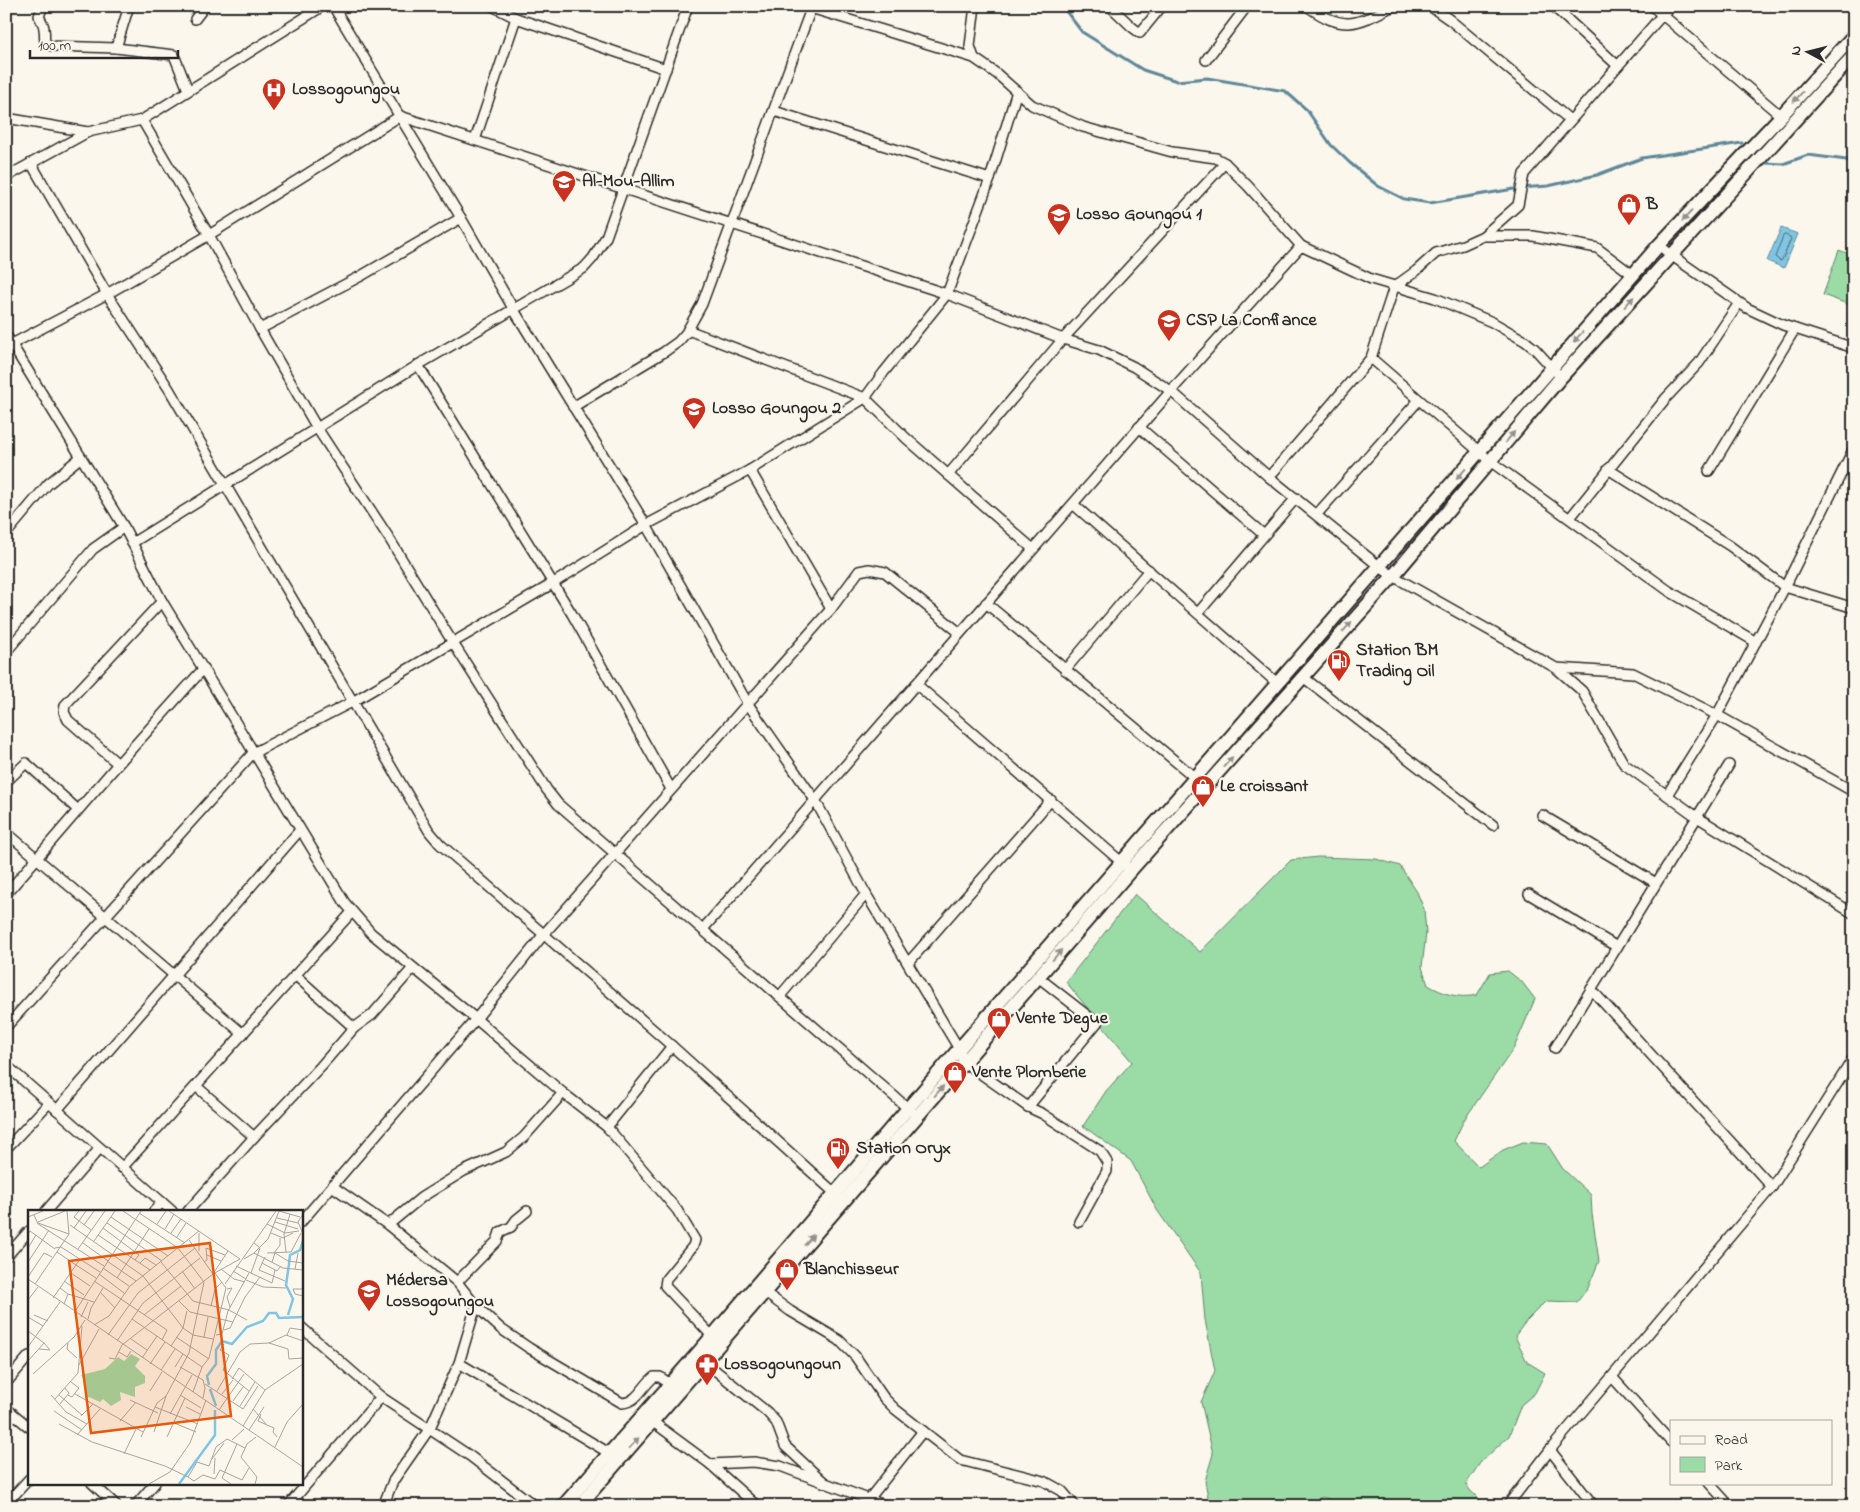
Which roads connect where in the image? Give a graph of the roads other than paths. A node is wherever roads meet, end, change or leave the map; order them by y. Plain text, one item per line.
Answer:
1 (43, 6) edge
2 (129, 6) edge
3 (204, 6) edge
4 (323, 6) edge
5 (333, 6) edge
6 (492, 6) edge
7 (688, 6) edge
8 (975, 6) edge
9 (1110, 6) edge
10 (1162, 6) edge
11 (1248, 6) edge
12 (1307, 6) edge
13 (1393, 6) edge
14 (1430, 6) edge
15 (1553, 6) edge
16 (1652, 6) edge
17 (1670, 6) edge
18 (809, 7) edge
19 (1662, 15) junction
20 (516, 18) junction
21 (195, 19) dead end
22 (1854, 35) edge
23 (116, 48) junction
24 (1854, 55) edge
25 (974, 58) junction
26 (1206, 60) dead end
27 (1618, 66) junction
28 (666, 69) junction
29 (188, 90) junction
30 (1017, 91) junction
31 (774, 112) junction
32 (400, 116) junction
33 (1781, 116) junction
34 (6, 118) edge
35 (142, 120) junction
36 (1570, 120) junction
37 (88, 132) junction
38 (475, 140) junction
39 (31, 163) junction
40 (1225, 163) junction
41 (6, 177) edge
42 (990, 179) junction
43 (622, 188) junction
44 (461, 218) junction
45 (733, 224) junction
46 (209, 235) junction
47 (1483, 236) junction
48 (1659, 245) junction
49 (1302, 246) junction
50 (1670, 255) junction
51 (1633, 275) junction
52 (1394, 287) junction
53 (107, 294) junction
54 (947, 294) junction
55 (1739, 303) junction
56 (514, 310) junction
57 (260, 329) junction
58 (1795, 329) junction
59 (688, 330) junction
60 (6, 334) edge
61 (1063, 339) junction
62 (9, 347) edge
63 (1854, 348) edge
64 (1370, 358) junction
65 (418, 365) junction
66 (1552, 368) junction
67 (1561, 377) junction
68 (1171, 391) junction
69 (866, 398) junction
70 (1419, 400) junction
71 (573, 406) junction
72 (1139, 427) junction
73 (317, 428) junction
74 (1854, 448) edge
75 (1480, 452) junction
76 (81, 457) junction
77 (1490, 461) junction
78 (1608, 469) junction
79 (750, 470) junction
80 (1709, 471) dead end
81 (948, 475) junction
82 (1269, 477) junction
83 (225, 484) junction
84 (1296, 498) junction
85 (1073, 504) junction
86 (1317, 514) junction
87 (1570, 518) junction
88 (646, 525) junction
89 (124, 527) junction
90 (6, 534) edge
91 (1264, 535) junction
92 (132, 543) junction
93 (1033, 549) junction
94 (1380, 567) junction
95 (1149, 570) junction
96 (1393, 576) junction
97 (552, 584) junction
98 (1785, 587) junction
99 (162, 601) junction
100 (986, 603) junction
101 (1854, 608) edge
102 (831, 609) junction
103 (1198, 613) junction
104 (960, 634) junction
105 (1756, 642) junction
106 (453, 643) junction
107 (6, 652) edge
108 (204, 668) junction
109 (1556, 668) junction
110 (1065, 670) junction
111 (1303, 677) junction
112 (1278, 683) junction
113 (916, 684) junction
114 (354, 701) junction
115 (748, 704) junction
116 (1717, 715) junction
117 (253, 754) junction
118 (118, 764) junction
119 (1729, 765) dead end
120 (1196, 778) junction
121 (6, 782) edge
122 (1205, 788) junction
123 (671, 789) junction
124 (1854, 792) edge
125 (1667, 795) junction
126 (816, 800) junction
127 (1051, 800) junction
128 (78, 810) junction
129 (1542, 815) dead end
130 (1697, 817) junction
131 (1493, 825) dead end
132 (300, 830) junction
133 (6, 832) edge
134 (616, 854) junction
135 (36, 859) junction
136 (1126, 866) junction
137 (1656, 883) junction
138 (6, 894) edge
139 (866, 894) junction
140 (1528, 894) dead end
141 (352, 912) junction
142 (1854, 914) edge
143 (105, 918) junction
144 (704, 929) junction
145 (544, 934) junction
146 (1617, 947) junction
147 (908, 963) junction
148 (413, 968) junction
149 (295, 975) junction
150 (173, 976) junction
151 (1038, 977) junction
152 (1591, 989) junction
153 (780, 996) junction
154 (476, 1019) junction
155 (6, 1027) edge
156 (354, 1028) junction
157 (243, 1034) junction
158 (672, 1046) junction
159 (1554, 1048) dead end
160 (959, 1049) junction
161 (1854, 1057) edge
162 (964, 1062) junction
163 (6, 1065) edge
164 (196, 1086) junction
165 (563, 1093) junction
166 (49, 1103) junction
167 (1028, 1106) junction
168 (57, 1110) junction
169 (913, 1113) junction
170 (606, 1127) junction
171 (254, 1137) junction
172 (100, 1148) junction
173 (6, 1149) edge
174 (122, 1168) junction
175 (332, 1186) junction
176 (1772, 1187) junction
177 (839, 1198) junction
178 (162, 1202) junction
179 (47, 1210) edge
180 (155, 1210) edge
181 (171, 1210) edge
182 (189, 1210) edge
183 (527, 1211) dead end
184 (302, 1221) edge
185 (1079, 1222) dead end
186 (388, 1225) junction
187 (28, 1232) edge
188 (6, 1257) edge
189 (457, 1282) junction
190 (764, 1292) junction
191 (476, 1306) junction
192 (302, 1328) edge
193 (712, 1336) junction
194 (28, 1357) edge
195 (700, 1358) junction
196 (459, 1363) junction
197 (1613, 1378) junction
198 (6, 1383) edge
199 (670, 1384) junction
200 (381, 1397) junction
201 (6, 1408) edge
202 (653, 1422) junction
203 (28, 1426) edge
204 (430, 1428) junction
205 (923, 1431) junction
206 (1670, 1441) edge
207 (1550, 1450) junction
208 (612, 1458) junction
209 (710, 1464) junction
210 (28, 1480) edge
211 (825, 1483) junction
212 (93, 1484) edge
213 (154, 1484) edge
214 (1710, 1484) edge
215 (869, 1499) junction
216 (7, 1501) edge
217 (118, 1506) edge
218 (135, 1506) edge
219 (288, 1506) edge
220 (383, 1506) edge
221 (535, 1506) edge
222 (563, 1506) edge
223 (579, 1506) edge
224 (757, 1506) edge
225 (887, 1506) edge
226 (1075, 1506) edge
227 (1507, 1506) edge
228 (1594, 1506) edge
229 (1730, 1506) edge

1 - 23 street
2 - 23 street
3 - 21 street
4 - 29 street
5 - 32 street
6 - 20 street
7 - 28 street
8 - 25 street
9 - 10 street
11 - 26 street
12 - 13 street
14 - 36 street
15 - 27 street
16 - 19 street
17 - 19 street
18 - 25 street
18 - 31 street
19 - 27 street
19 - 33 street
20 - 28 street
20 - 38 street
22 -> 33 main road
23 - 29 street
24 - 50 main road
25 - 30 street
27 - 36 street
28 - 43 street
29 - 35 street
30 - 40 street
30 - 42 street
31 - 42 street
31 - 45 street
32 - 38 street
32 - 44 street
32 - 46 street
33 -> 48 main road
34 - 37 street
35 - 37 street
35 - 46 street
36 - 47 street
37 - 39 street
38 - 43 street
39 - 41 street
39 - 53 street
40 - 49 street
40 - 61 street
42 - 54 street
43 - 45 street
43 - 56 street
44 - 56 street
44 - 57 street
45 - 54 street
45 - 59 street
46 - 53 street
46 - 57 street
47 - 51 street
47 - 52 street
48 - 50 street
48 - 51 main road
49 - 52 street
49 - 68 street
50 - 55 street
67 -> 50 main road
51 -> 66 main road
52 - 64 street
52 - 66 street
53 - 62 street
53 - 83 street
54 - 61 street
54 - 69 street
55 - 58 street
55 - 78 street
56 - 65 street
56 - 71 street
57 - 73 street
58 - 63 street
58 - 80 street
59 - 69 street
59 - 71 street
60 - 62 street
61 - 68 street
61 - 81 street
62 - 76 street
64 - 70 street
64 - 82 street
65 - 73 street
65 - 97 street
66 - 67 street
66 - 75 main road
77 -> 67 main road
68 - 72 street
68 - 82 street
69 - 79 street
69 - 81 street
70 - 75 street
70 - 86 street
71 - 88 street
72 - 85 street
72 - 91 street
73 - 83 street
73 - 106 street
74 - 98 street
75 - 77 street
75 -> 94 main road
76 - 89 street
76 - 90 street
77 - 87 street
77 - 96 main road
78 - 87 street
78 - 98 street
79 - 88 street
79 - 102 street
81 - 93 street
82 - 84 street
83 - 92 street
83 - 114 street
84 - 86 street
84 - 91 street
85 - 93 street
85 - 95 street
86 - 94 street
87 - 105 street
88 - 97 street
88 - 115 street
89 - 92 street
89 - 107 street
91 - 103 street
92 - 99 street
93 - 100 street
94 - 96 street
94 - 112 main road
95 - 103 street
95 - 110 street
96 - 109 street
111 -> 96 main road
97 - 106 street
97 - 123 street
98 - 101 street
98 - 105 street
99 - 108 street
99 - 118 street
100 - 104 street
100 - 110 street
102 - 104 street
102 - 115 street
103 - 112 street
104 - 113 street
105 - 116 street
106 - 114 street
106 - 134 street
108 - 117 street
108 - 118 street
109 - 116 street
109 - 125 street
110 - 120 street
122 -> 111 main road
111 - 131 street
112 - 120 main road
113 - 126 street
113 - 127 street
114 - 117 street
114 - 145 street
115 - 123 street
115 - 126 street
116 - 124 street
116 - 125 street
117 - 132 street
117 - 143 street
118 - 128 street
119 - 130 street
120 - 122 street
120 - 136 main road
121 - 128 street
122 - 136 main road
123 - 134 street
125 - 130 street
126 - 139 street
126 - 144 street
127 - 136 street
127 - 147 street
128 - 135 street
129 - 137 street
130 - 137 street
130 - 142 street
132 - 141 street
132 - 150 street
133 - 135 street
134 - 144 street
134 - 145 street
135 - 138 street
135 - 143 street
151 -> 136 main road
136 - 160 main road
137 - 146 street
139 - 147 street
139 - 153 street
140 - 146 street
141 - 148 street
141 - 149 street
143 - 150 street
143 - 155 street
144 - 153 street
145 - 154 street
145 - 158 street
146 - 152 street
147 - 160 street
148 - 154 street
148 - 156 street
149 - 156 street
149 - 157 street
150 - 157 street
150 - 168 street
151 - 162 main road
151 - 167 street
152 - 159 street
152 - 176 street
153 - 169 street
154 - 165 street
154 - 175 street
156 - 171 street
157 - 164 street
158 - 170 street
158 - 177 street
160 - 162 street
160 - 169 main road
161 - 176 street
162 - 167 street
169 -> 162 main road
163 - 166 street
164 - 171 street
164 - 174 street
165 - 170 street
165 - 186 street
166 - 168 street
166 - 173 street
167 - 185 street
168 - 172 street
169 - 177 main road
170 - 193 street
171 - 182 street
172 - 174 street
172 - 179 street
174 - 178 street
175 - 184 street
175 - 186 street
176 - 197 street
190 -> 177 main road
177 - 193 main road
178 - 180 street
178 - 181 street
183 - 189 street
186 - 189 street
187 - 188 street
189 - 191 street
190 - 195 main road
190 - 205 street
191 - 196 street
191 - 199 street
192 - 200 street
193 - 195 main road
194 - 198 street
195 - 199 main road
195 - 202 main road
195 - 211 street
196 - 204 street
196 - 208 street
197 - 206 street
197 - 207 street
199 - 208 main road
200 - 204 street
200 - 219 street
201 - 203 street
208 -> 202 main road
202 - 209 street
204 - 220 street
204 - 221 street
205 - 215 street
205 - 226 street
207 - 227 street
207 - 228 street
208 - 222 main road
208 - 223 main road
209 - 211 street
209 - 224 street
210 - 216 street
211 - 215 street
212 - 217 street
213 - 218 street
214 - 229 street
215 - 225 street

